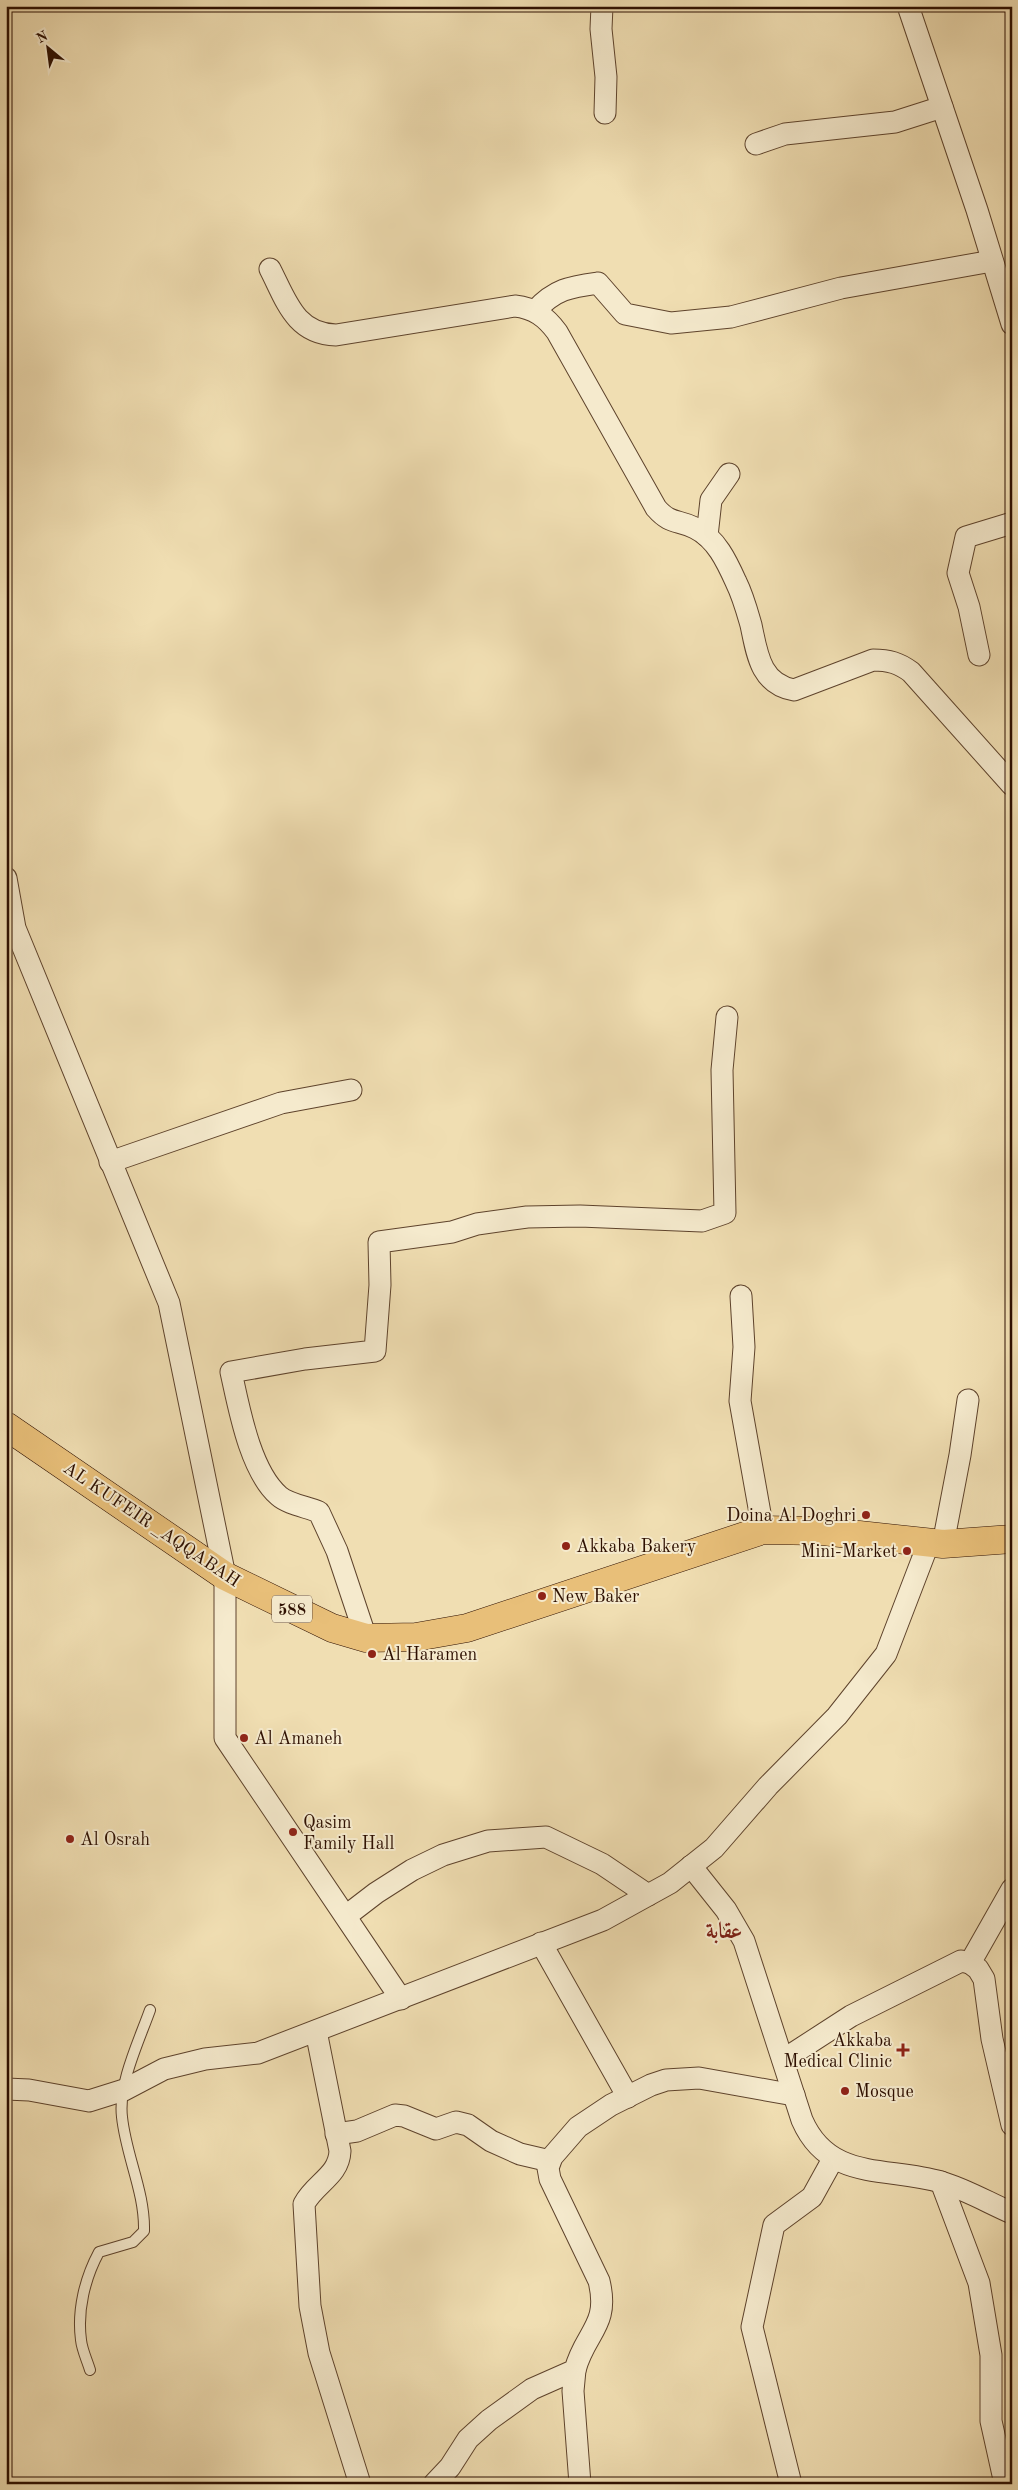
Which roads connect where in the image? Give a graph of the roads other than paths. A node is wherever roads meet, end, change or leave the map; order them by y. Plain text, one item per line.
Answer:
1 (602, 6) edge
2 (908, 6) edge
3 (942, 107) junction
4 (605, 113) dead end
5 (756, 144) dead end
6 (992, 261) junction
7 (270, 269) dead end
8 (535, 311) junction
9 (1012, 324) edge
10 (729, 474) dead end
11 (1012, 523) edge
12 (707, 536) junction
13 (979, 655) dead end
14 (1012, 785) edge
15 (6, 878) edge
16 (727, 1017) dead end
17 (352, 1090) dead end
18 (110, 1162) junction
19 (741, 1296) dead end
20 (968, 1400) dead end
21 (6, 1426) edge
22 (763, 1530) junction
23 (1012, 1539) edge
24 (936, 1543) junction
25 (225, 1576) junction
26 (366, 1638) junction
27 (691, 1866) junction
28 (1012, 1889) edge
29 (648, 1895) junction
30 (346, 1916) junction
31 (541, 1944) junction
32 (970, 1963) junction
33 (401, 1999) junction
34 (150, 2010) dead end
35 (316, 2031) junction
36 (782, 2060) junction
37 (6, 2089) edge
38 (124, 2090) junction
39 (794, 2095) junction
40 (628, 2097) junction
41 (1012, 2125) edge
42 (336, 2134) junction
43 (833, 2159) junction
44 (550, 2161) junction
45 (942, 2182) junction
46 (1012, 2213) edge
47 (90, 2370) dead end
48 (575, 2370) junction
49 (360, 2484) edge
50 (434, 2484) edge
51 (580, 2484) edge
52 (792, 2484) edge
53 (1005, 2484) edge

1 - 4 street
2 - 3 street
3 - 5 street
3 - 6 street
6 - 8 street
6 - 9 street
7 - 8 street
8 - 12 street
10 - 12 street
11 - 13 street
12 - 14 street
15 - 18 street
16 - 26 street
17 - 18 street
18 - 25 street
19 - 22 street
20 - 24 street
21 - 25 main road, AL KUFEIR _AQQABAH / 588
22 - 24 main road, 588
22 - 26 main road, AL KUFEIR _AQQABAH / 588
23 - 24 main road, 588
24 - 27 street
25 - 26 main road, AL KUFEIR _AQQABAH / 588
25 - 30 street
27 - 29 street
27 - 36 street
28 - 32 street
29 - 30 street
29 - 31 street
30 - 33 street
31 - 33 street
31 - 40 street
32 - 36 street
32 - 41 street
33 - 35 street
34 - 38 lane
35 - 38 street
35 - 42 street
36 - 39 street
37 - 38 street
38 - 47 lane
39 - 40 street
39 - 43 street
40 - 44 street
42 - 44 street
42 - 49 street
43 - 45 street
43 - 52 street
44 - 48 street
45 - 46 street
45 - 53 street
48 - 50 street
48 - 51 street

